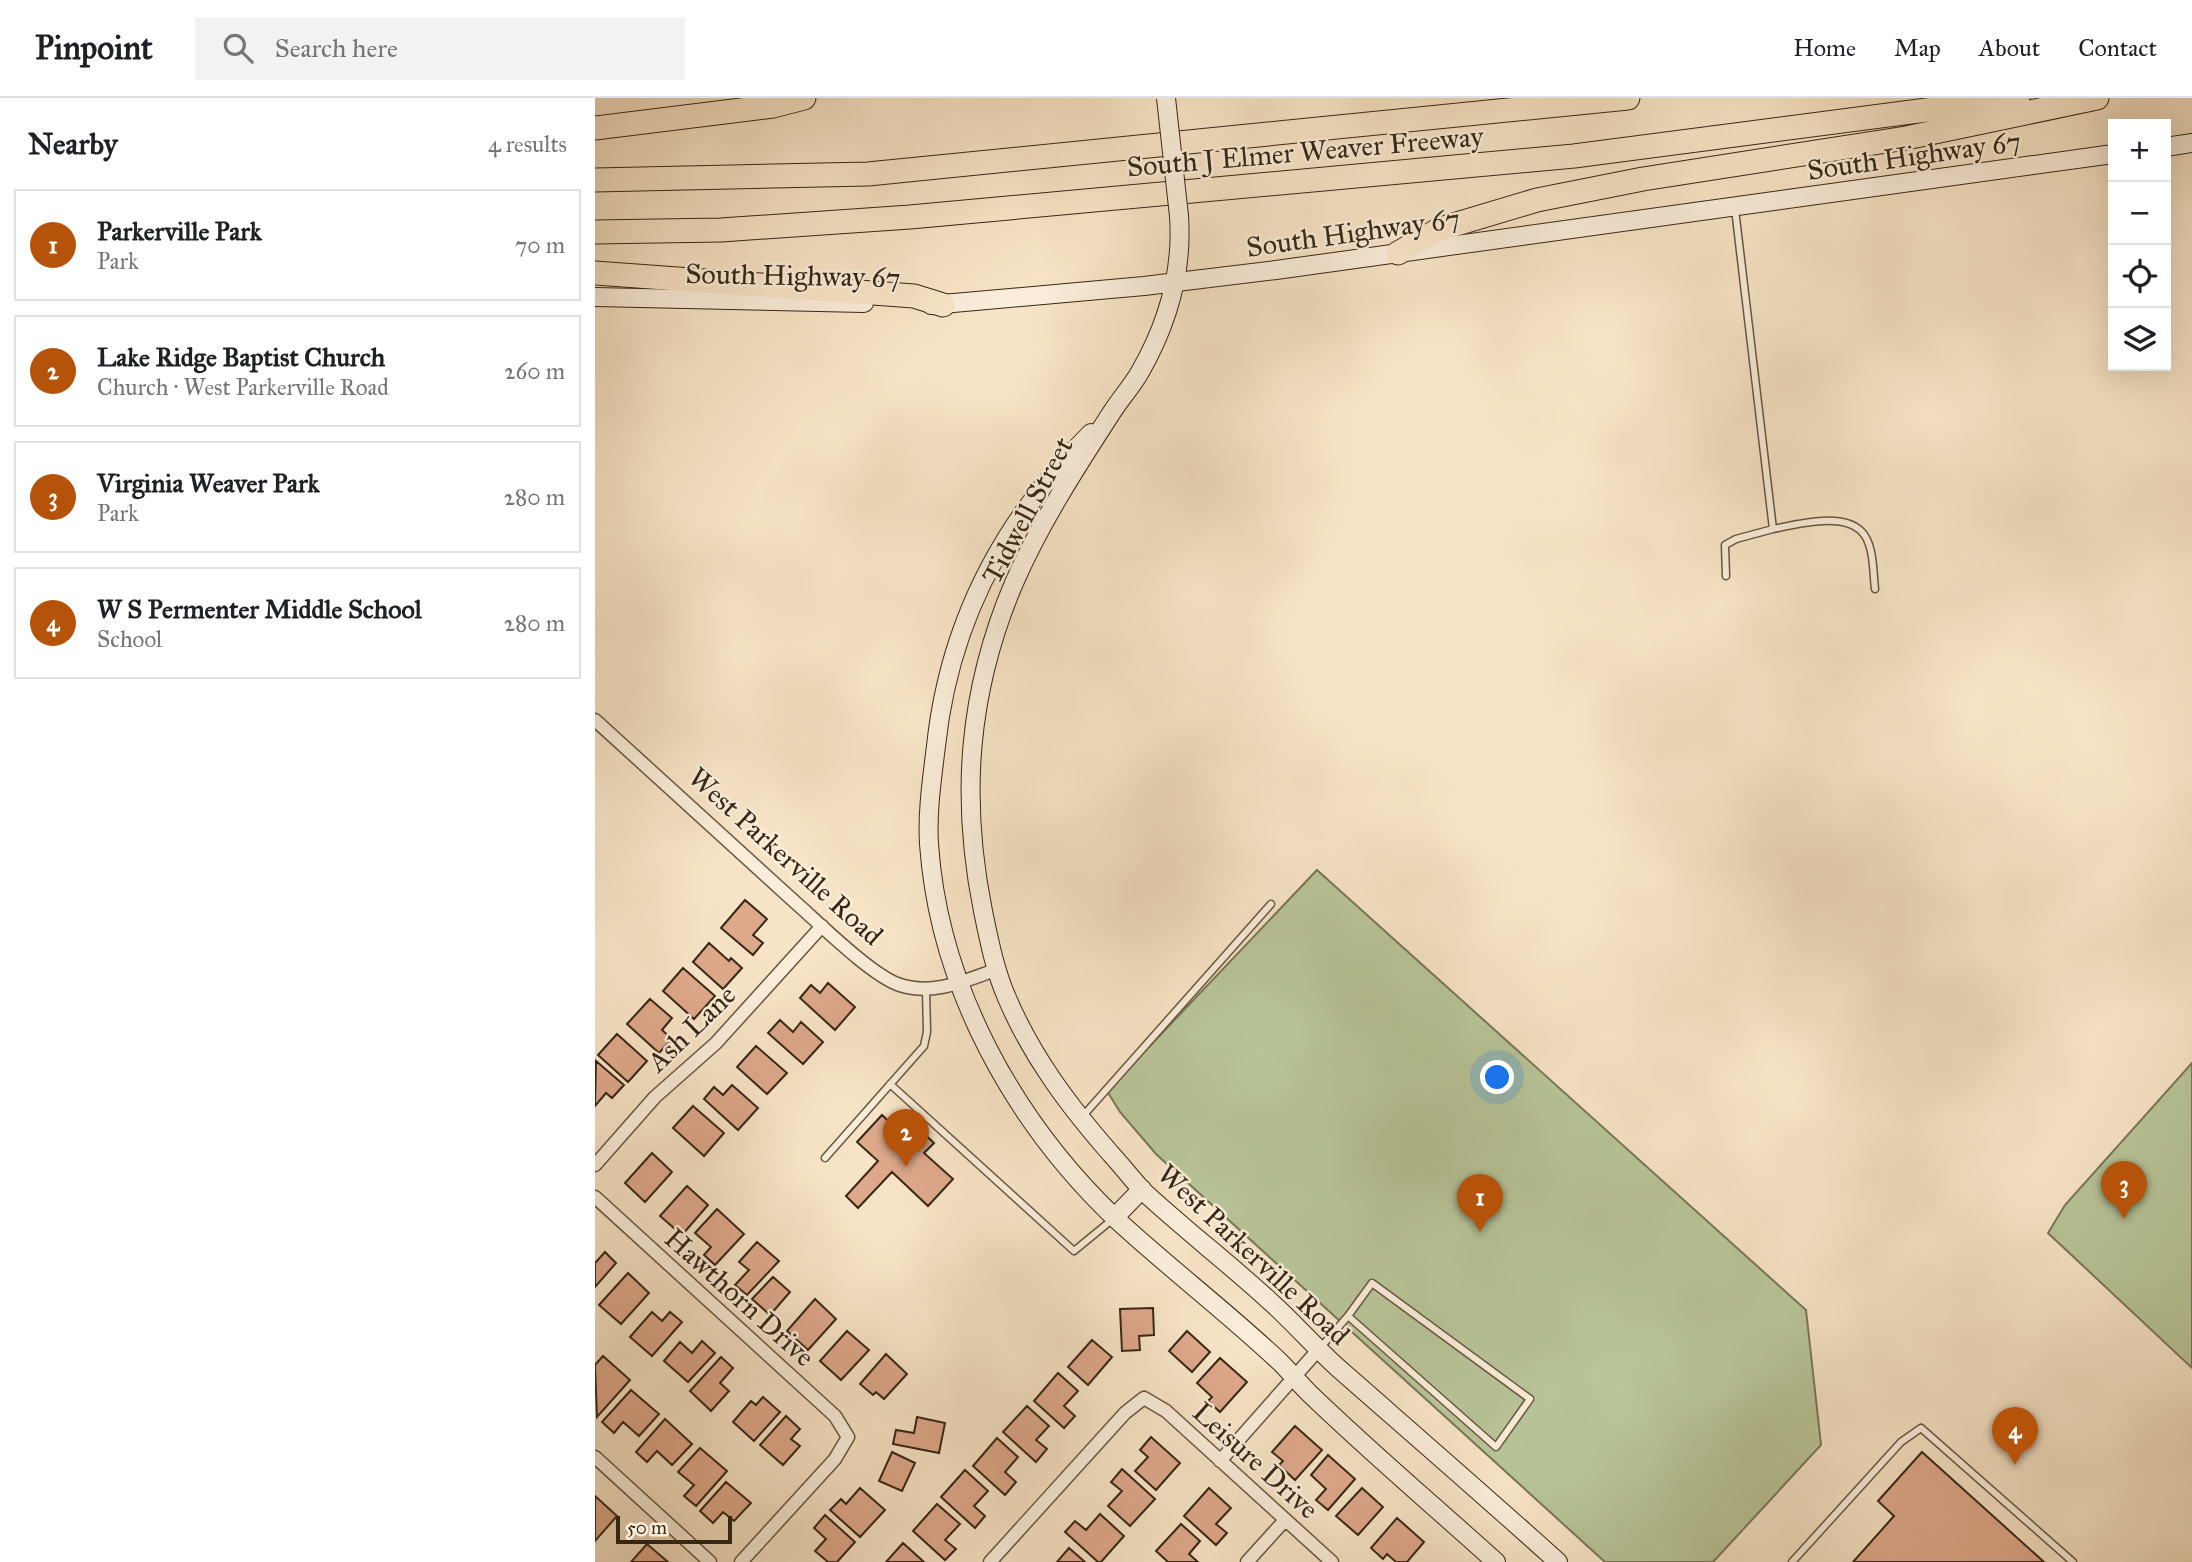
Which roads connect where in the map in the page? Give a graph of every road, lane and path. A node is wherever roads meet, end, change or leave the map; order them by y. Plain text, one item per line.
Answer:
1 (804, 98) edge
2 (1166, 98) edge
3 (1628, 98) edge
4 (2018, 98) edge
5 (2097, 98) edge
6 (595, 128) edge
7 (2192, 144) edge
8 (2171, 146) edge
9 (2108, 155) edge
10 (595, 180) edge
11 (1735, 207) junction
12 (595, 232) edge
13 (1398, 253) junction
14 (595, 273) edge
15 (1176, 281) junction
16 (595, 297) edge
17 (943, 305) junction
18 (1113, 410) junction
19 (1773, 529) junction
20 (1726, 576) dead end
21 (1875, 589) dead end
22 (595, 720) edge
23 (1271, 904) dead end
24 (822, 926) junction
25 (997, 969) junction
26 (960, 982) junction
27 (926, 989) junction
28 (890, 1084) junction
29 (1080, 1118) junction
30 (825, 1158) dead end
31 (595, 1165) edge
32 (1142, 1189) junction
33 (595, 1197) edge
34 (1115, 1217) junction
35 (1348, 1316) junction
36 (1319, 1349) junction
37 (1294, 1377) junction
38 (595, 1457) edge
39 (1220, 1461) junction
40 (1285, 1520) junction
41 (710, 1562) edge
42 (741, 1562) edge
43 (990, 1562) edge
44 (1247, 1562) edge
45 (1332, 1562) edge
46 (1496, 1562) edge
47 (1558, 1562) edge
48 (1792, 1562) edge
49 (2073, 1562) edge

1 - 6 highway
2 - 15 main road, Tidwell Street, bridge
3 - 10 highway, South J Elmer Weaver Freeway
4 - 12 highway, South J Elmer Weaver Freeway
5 - 13 highway
7 - 8 main road
9 - 11 main road, South Highway 67
11 - 13 main road, South Highway 67
11 - 19 lane
13 - 15 main road, South Highway 67
14 - 17 highway
15 - 17 main road, South Highway 67
15 - 18 main road, Tidwell Street
16 - 17 main road, South Highway 67
18 - 25 main road, Tidwell Street
18 - 26 main road, Tidwell Street
19 - 20 lane
19 - 21 lane
22 - 24 street, West Parkerville Road
23 - 29 lane
24 - 27 street, West Parkerville Road
24 - 31 street, Ash Lane
25 - 26 street, West Parkerville Road
25 - 29 main road, West Parkerville Road
26 - 27 street, West Parkerville Road
26 - 34 main road
27 - 28 lane
28 - 30 lane
28 - 34 lane
29 - 32 main road, West Parkerville Road
32 - 34 main road
32 - 36 main road, West Parkerville Road
33 - 42 street, Hawthorn Drive
34 - 37 main road
35 - 35 lane
35 - 36 lane
36 - 37 street
36 - 47 main road, West Parkerville Road
37 - 39 street
37 - 46 main road
38 - 41 street
39 - 40 street, Leisure Drive
39 - 43 street, Leisure Drive
40 - 44 street
40 - 45 street, Leisure Drive
48 - 49 lane

